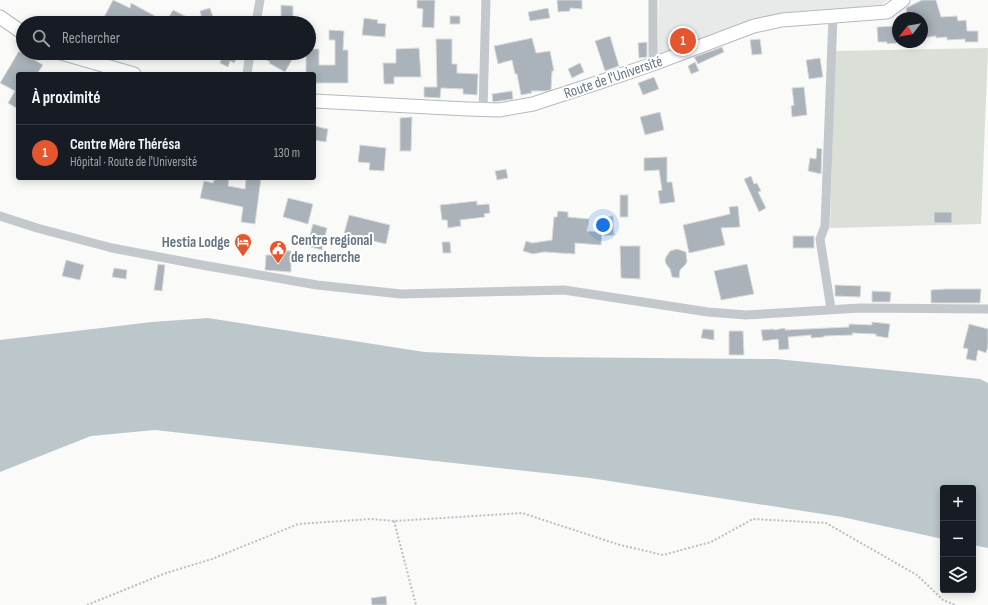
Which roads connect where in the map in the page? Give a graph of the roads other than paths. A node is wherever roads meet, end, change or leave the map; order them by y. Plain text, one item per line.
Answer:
1 (260, 0) edge
2 (486, 0) edge
3 (653, 0) edge
4 (903, 0) edge
5 (257, 16) edge
6 (833, 16) junction
7 (0, 17) edge
8 (16, 29) edge
9 (85, 60) edge
10 (249, 60) edge
11 (653, 64) junction
12 (127, 72) edge
13 (247, 72) edge
14 (316, 101) edge
15 (483, 109) junction
16 (0, 216) edge
17 (831, 309) junction
18 (988, 309) edge

1 - 5 street
2 - 15 street
3 - 11 street
4 - 6 street, Route de l'Université
6 - 11 street, Route de l'Université
6 - 17 street
7 - 8 street
9 - 12 street
10 - 13 street
11 - 15 street, Route de l'Université
14 - 15 street, Route de l'Université
16 - 17 street
17 - 18 street

